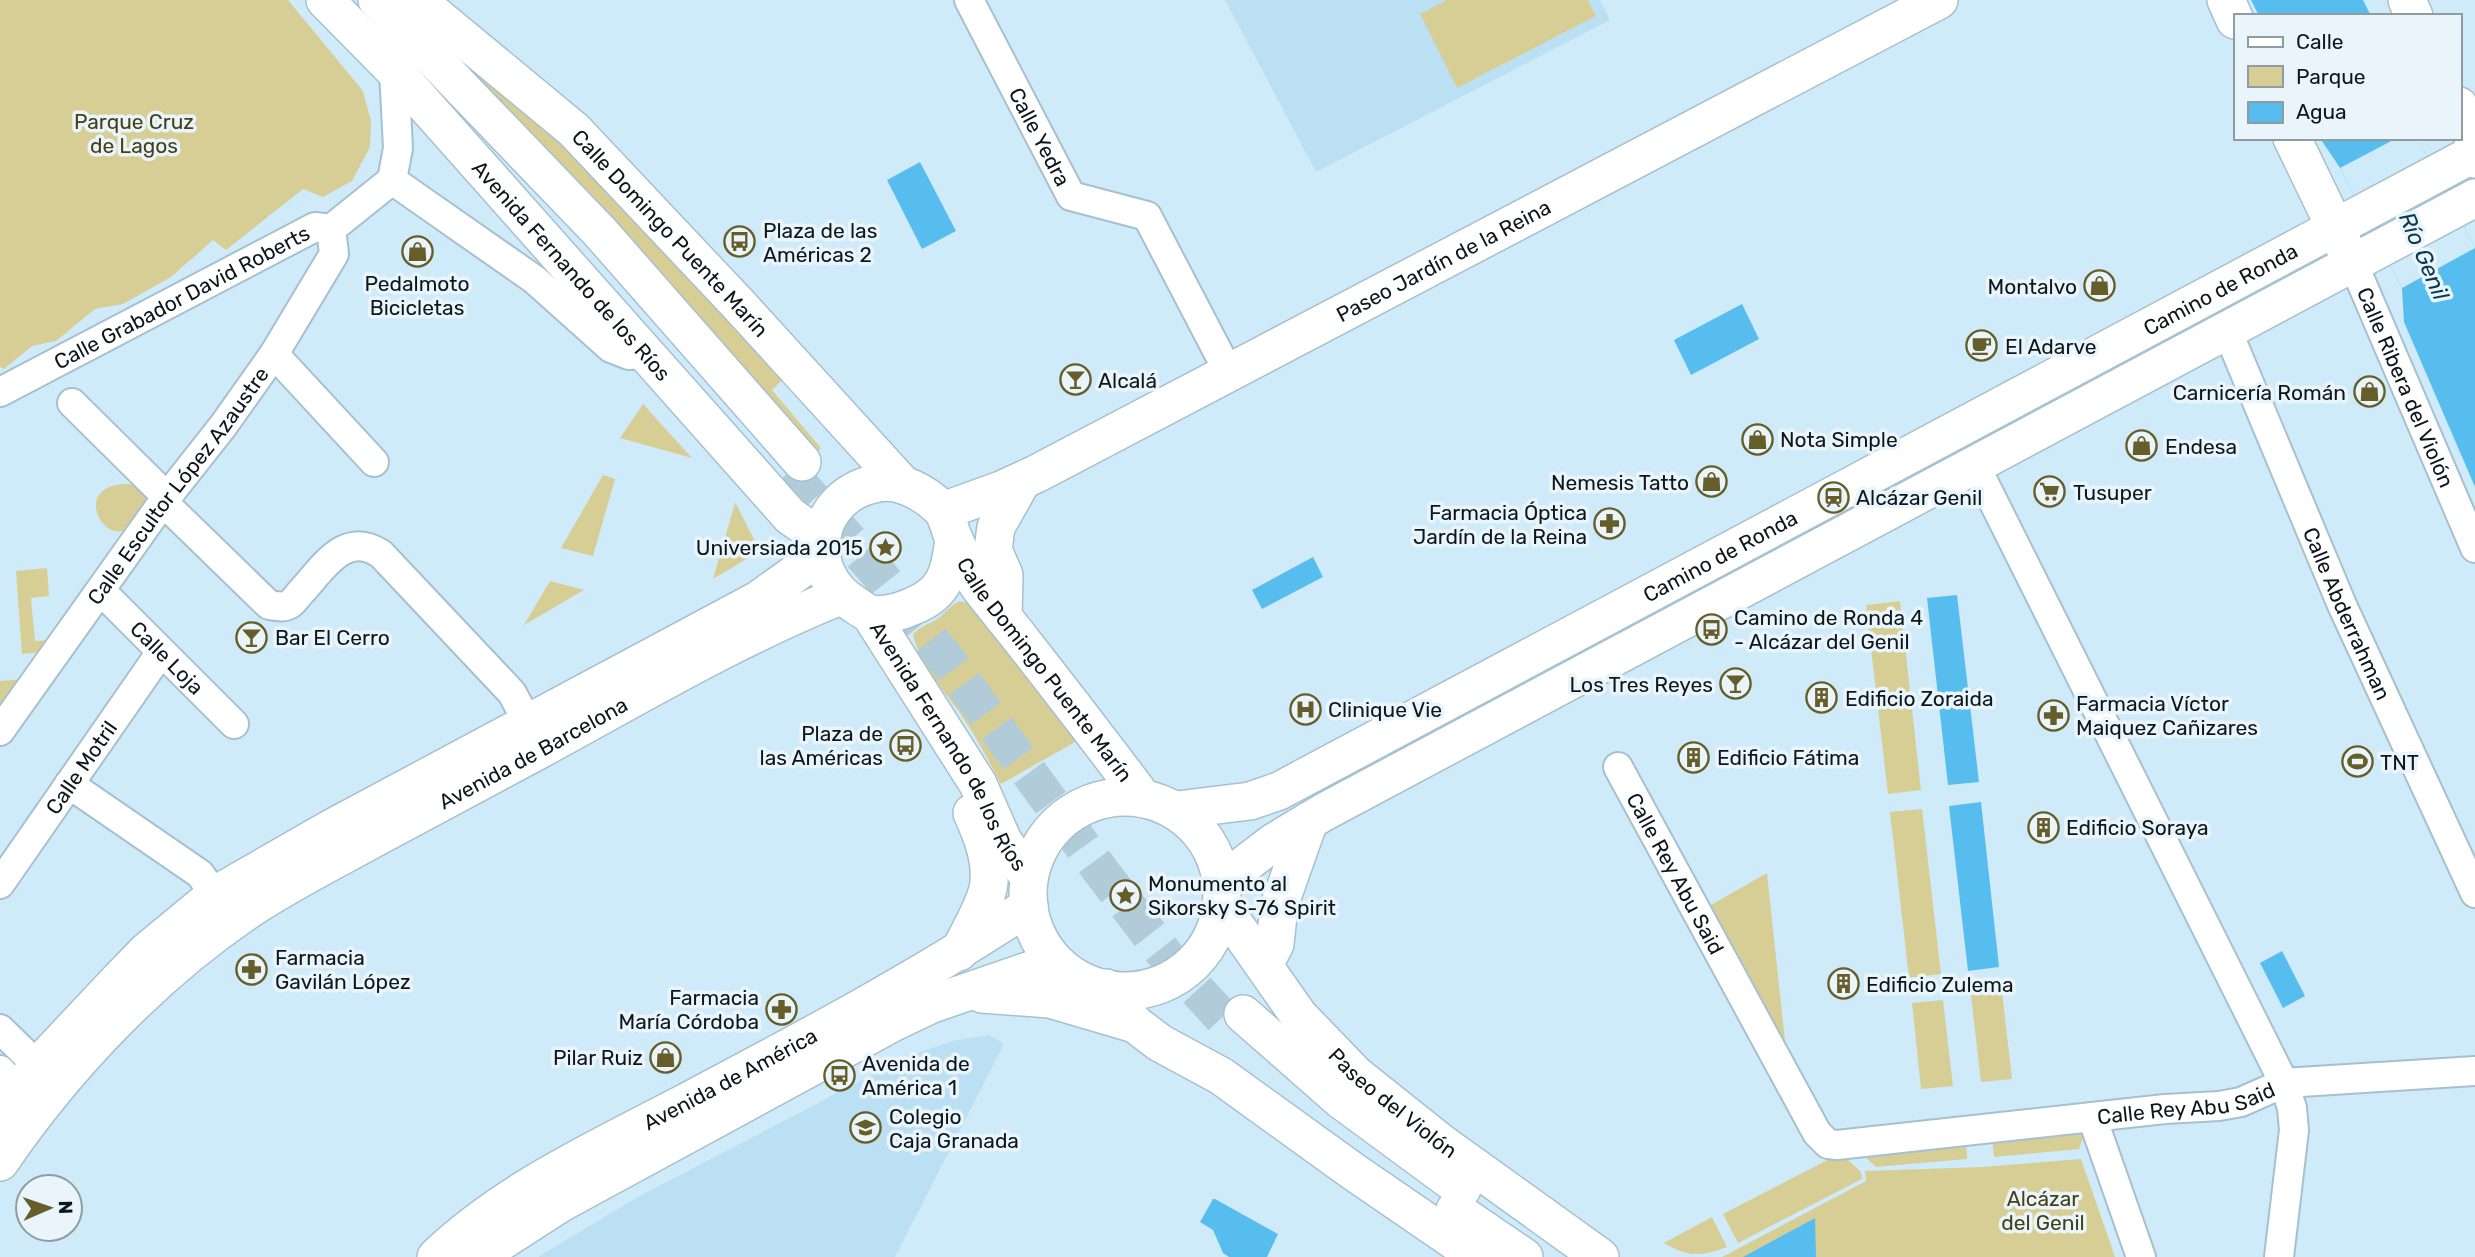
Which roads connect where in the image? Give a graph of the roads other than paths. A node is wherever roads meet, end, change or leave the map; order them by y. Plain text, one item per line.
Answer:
1 (325, 0) edge
2 (377, 0) edge
3 (417, 0) edge
4 (969, 0) edge
5 (1940, 0) edge
6 (2226, 0) edge
7 (2234, 17) edge
8 (394, 70) junction
9 (2461, 110) edge
10 (2293, 140) edge
11 (2475, 155) edge
12 (392, 180) junction
13 (2465, 203) edge
14 (2350, 221) junction
15 (331, 229) junction
16 (2367, 255) junction
17 (2227, 330) junction
18 (647, 353) junction
19 (274, 354) junction
20 (1229, 373) junction
21 (0, 392) edge
22 (72, 403) dead end
23 (373, 462) dead end
24 (1975, 465) junction
25 (1022, 481) junction
26 (903, 485) junction
27 (165, 500) junction
28 (948, 525) junction
29 (821, 546) junction
30 (2475, 548) edge
31 (101, 592) junction
32 (855, 605) junction
33 (1003, 617) junction
34 (161, 652) junction
35 (528, 723) junction
36 (234, 724) dead end
37 (0, 731) edge
38 (957, 751) junction
39 (1618, 767) dead end
40 (69, 784) junction
41 (1142, 797) junction
42 (1177, 810) junction
43 (1310, 821) junction
44 (0, 884) edge
45 (1029, 892) junction
46 (2475, 893) edge
47 (1223, 895) junction
48 (224, 908) junction
49 (958, 953) junction
50 (1054, 961) junction
51 (1264, 965) junction
52 (1106, 988) junction
53 (967, 993) junction
54 (1135, 1024) junction
55 (0, 1030) edge
56 (2475, 1071) edge
57 (2284, 1083) junction
58 (14, 1085) edge
59 (2092, 1117) junction
60 (0, 1162) edge
61 (436, 1257) edge
62 (477, 1257) edge
63 (1478, 1257) edge
64 (1524, 1257) edge
65 (1566, 1257) edge
66 (1600, 1257) edge
67 (2141, 1257) edge
68 (2279, 1257) edge

1 - 8 main road, Avenida Fernando de los Ríos
2 - 8 main road
3 - 26 main road, Calle Domingo Puente Marín
4 - 20 street, Calle Yedra
5 - 20 main road, Paseo Jardín de la Reina
6 - 7 main road
8 - 12 street
8 - 18 main road, Avenida Fernando de los Ríos
9 - 11 main road
10 - 14 main road
11 - 14 main road, Camino de Ronda
12 - 15 street, Calle Grabador David Roberts
12 - 18 street
13 - 16 main road, Camino de Ronda
14 - 16 main road
14 - 42 main road, Camino de Ronda
15 - 19 street, Calle Escultor López Azaustre
15 - 21 street, Calle Grabador David Roberts
16 - 17 main road, Camino de Ronda
16 - 30 street, Calle Ribera del Violón
17 - 24 main road, Camino de Ronda
17 - 46 street, Calle Abderrahman
18 - 29 main road, Avenida Fernando de los Ríos
19 - 23 street
19 - 27 street, Calle Escultor López Azaustre
20 - 25 main road, Paseo Jardín de la Reina
22 - 27 street
24 - 43 main road, Camino de Ronda
24 - 57 street, Calle Rey Abu Said
25 - 28 main road, Paseo Jardín de la Reina
25 - 33 main road
26 - 28 main road
26 - 29 main road
27 - 31 street, Calle Escultor López Azaustre
27 - 35 street, Avenida de Barcelona
28 - 32 main road
28 - 33 main road, Calle Domingo Puente Marín
29 - 32 main road
29 - 35 main road, Avenida de Barcelona
31 - 34 street, Calle Loja
31 - 37 street, Calle Escultor López Azaustre
32 - 38 main road, Avenida Fernando de los Ríos
32 - 48 main road, Avenida de Barcelona
33 - 41 main road, Calle Domingo Puente Marín
34 - 36 street, Calle Loja
34 - 40 street, Calle Motril
35 - 48 main road, Avenida de Barcelona
38 - 45 main road, Avenida Fernando de los Ríos
38 - 49 main road
39 - 59 street, Calle Rey Abu Said
40 - 44 street, Calle Motril
40 - 48 street
41 - 42 main road
41 - 45 main road
42 - 47 main road
43 - 47 main road, Camino de Ronda
43 - 51 main road
45 - 49 main road, Avenida de América
45 - 50 main road
47 - 51 main road, Paseo del Violón
47 - 52 main road
48 - 58 main road, Avenida de Barcelona
48 - 60 main road, Avenida de Barcelona
49 - 61 main road, Avenida de América
50 - 52 main road
50 - 53 main road, Avenida de América
51 - 66 main road, Paseo del Violón
52 - 54 main road
53 - 54 main road
53 - 62 main road, Avenida de América
54 - 63 main road
55 - 58 street
56 - 57 street
57 - 59 street, Calle Rey Abu Said
57 - 68 street
59 - 67 street
64 - 65 main road, Paseo del Violón

